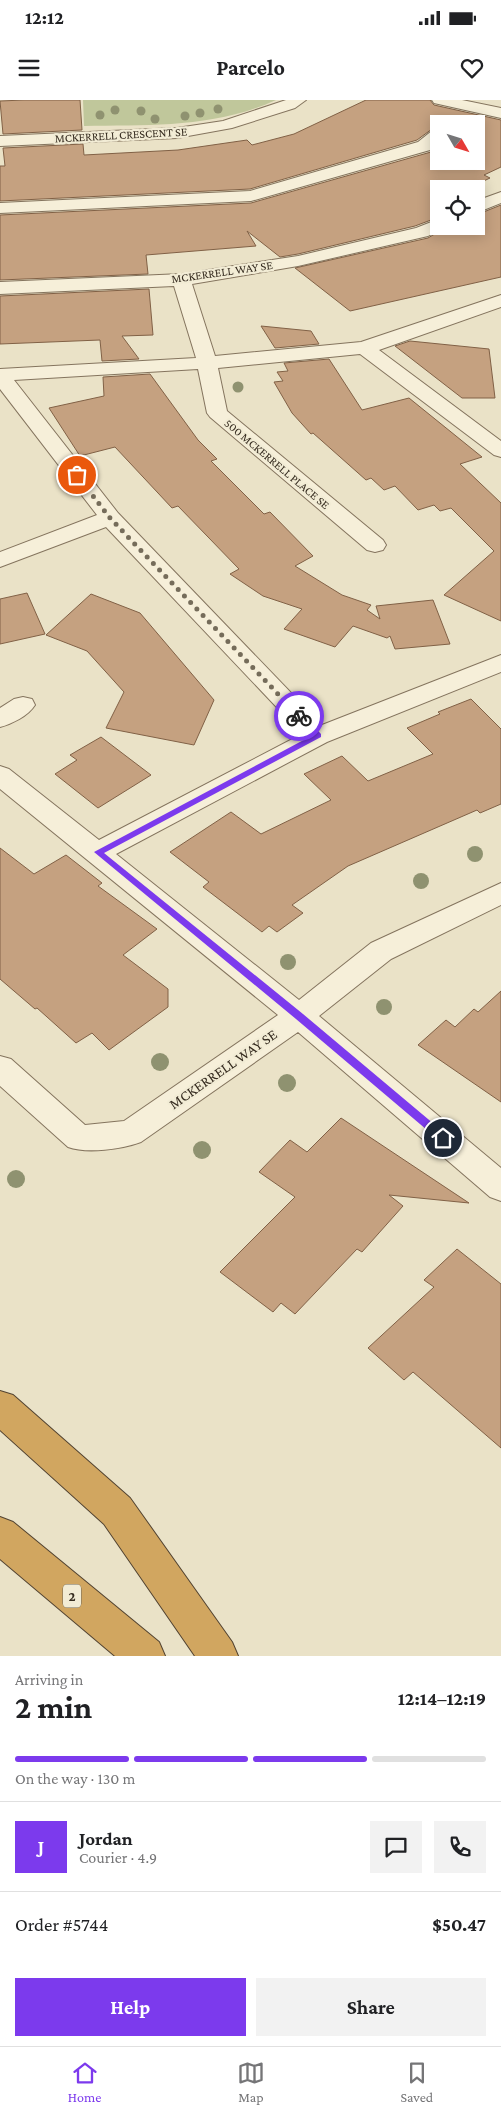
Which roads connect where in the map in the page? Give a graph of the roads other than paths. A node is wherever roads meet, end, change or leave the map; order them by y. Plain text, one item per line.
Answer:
1 (298, 100) edge
2 (440, 100) edge
3 (468, 106) junction
4 (501, 113) edge
5 (458, 115) edge
6 (0, 141) edge
7 (430, 141) edge
8 (501, 197) edge
9 (485, 204) edge
10 (0, 208) edge
11 (430, 228) edge
12 (182, 280) junction
13 (0, 288) edge
14 (501, 301) edge
15 (364, 348) junction
16 (207, 363) junction
17 (0, 375) edge
18 (501, 450) edge
19 (110, 518) junction
20 (375, 545) dead end
21 (0, 560) edge
22 (501, 663) edge
23 (22, 705) dead end
24 (0, 719) edge
25 (318, 736) junction
26 (0, 775) edge
27 (98, 852) junction
28 (501, 893) edge
29 (300, 1016) junction
30 (0, 1068) edge
31 (501, 1187) edge
32 (0, 1406) edge
33 (0, 1535) edge
34 (145, 1656) edge
35 (218, 1656) edge

1 - 6 street, MCKERRELL CRESCENT SE
2 - 3 street
3 - 4 street
3 - 5 street
7 - 10 street
8 - 9 street
11 - 12 street, MCKERRELL WAY SE
12 - 13 street, MCKERRELL WAY SE
12 - 16 street, 500 MCKERRELL PLACE SE
14 - 15 street
15 - 16 street
15 - 18 street
16 - 17 street
16 - 20 street, 500 MCKERRELL PLACE SE
17 - 19 street
19 - 21 street
19 - 25 street
22 - 25 street
23 - 24 street
25 - 27 street
26 - 27 street
27 - 29 street
28 - 29 street, MCKERRELL WAY SE
29 - 30 street, MCKERRELL WAY SE
29 - 31 street
32 - 35 highway
33 - 34 highway, 2

